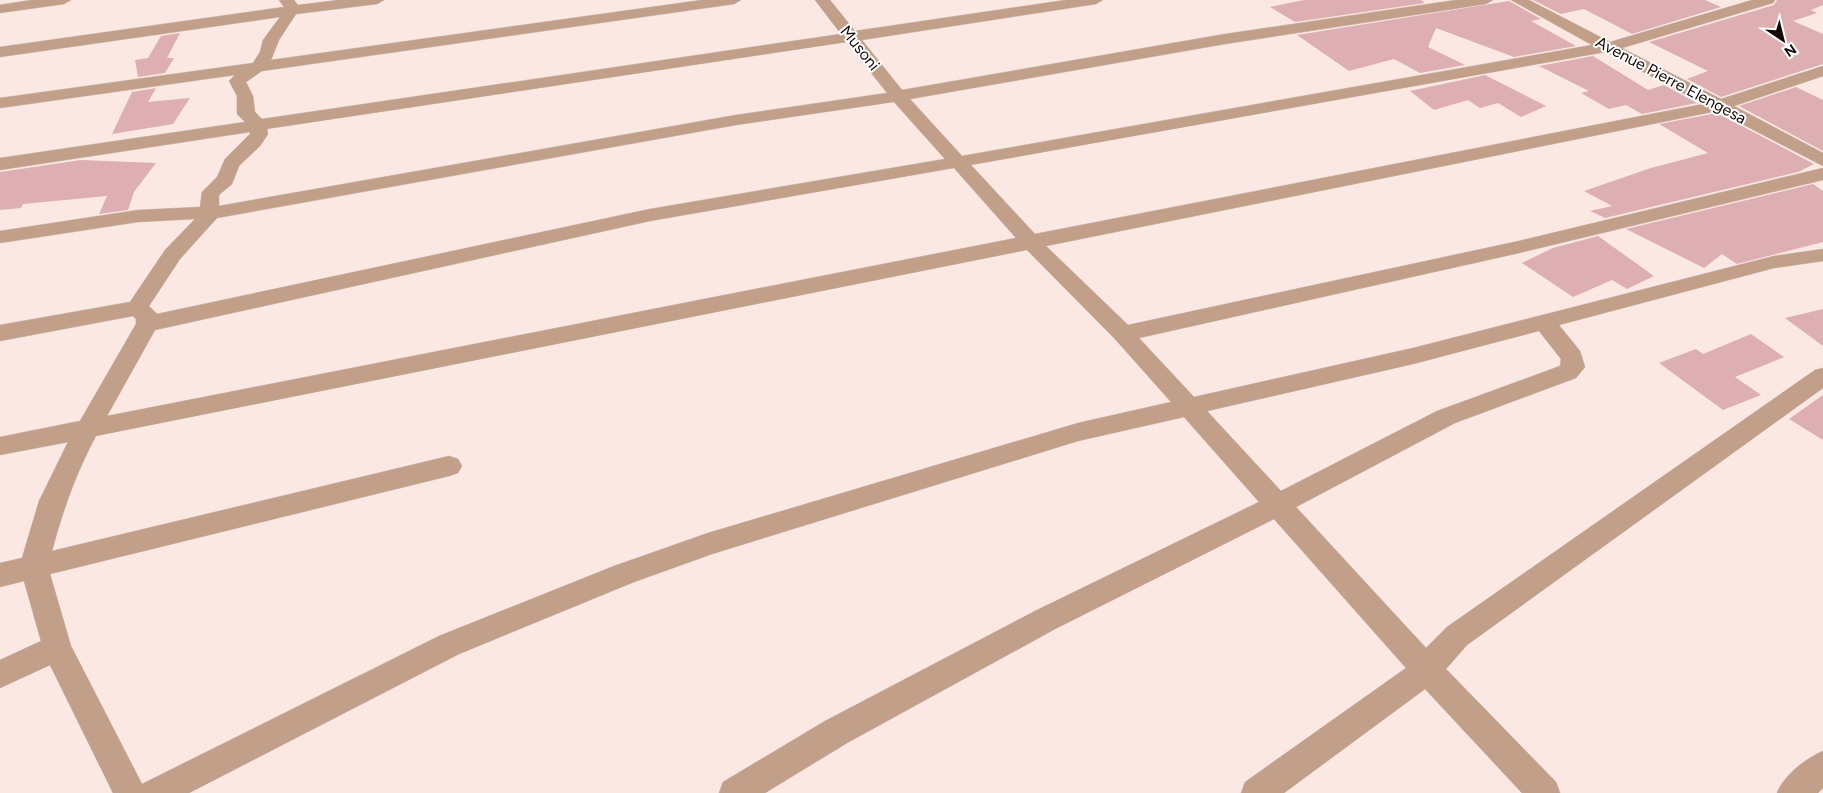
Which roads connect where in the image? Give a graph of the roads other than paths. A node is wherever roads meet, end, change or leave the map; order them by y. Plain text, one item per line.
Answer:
1 (64, 0) edge
2 (377, 0) edge
3 (734, 0) edge
4 (822, 0) edge
5 (1096, 0) edge
6 (1486, 0) edge
7 (1518, 0) edge
8 (1768, 0) edge
9 (288, 5) edge
10 (0, 9) edge
11 (852, 38) junction
12 (1609, 47) junction
13 (0, 52) edge
14 (260, 65) junction
15 (1823, 71) edge
16 (898, 96) junction
17 (0, 103) edge
18 (1718, 106) junction
19 (256, 127) junction
20 (1823, 160) edge
21 (959, 161) junction
22 (0, 164) edge
23 (1823, 174) edge
24 (211, 213) junction
25 (0, 237) edge
26 (1030, 241) junction
27 (1823, 254) edge
28 (142, 316) junction
29 (1543, 321) junction
30 (0, 333) edge
31 (1123, 334) junction
32 (1823, 376) edge
33 (1188, 406) junction
34 (86, 430) junction
35 (0, 446) edge
36 (449, 466) dead end
37 (1276, 503) junction
38 (34, 565) junction
39 (0, 575) edge
40 (57, 648) junction
41 (1427, 670) junction
42 (0, 674) edge
43 (1823, 767) edge
44 (130, 793) edge
45 (155, 793) edge
46 (735, 793) edge
47 (1257, 793) edge
48 (1544, 793) edge
49 (1792, 793) edge

1 - 10 street
2 - 9 street
3 - 14 street
4 - 11 street, Musoni
5 - 11 street
6 - 16 street
7 - 12 street, Avenue Pierre Elengesa
8 - 12 street
9 - 13 street
9 - 14 street
11 - 16 street, Musoni
11 - 19 street
12 - 18 street, Avenue Pierre Elengesa
12 - 21 street
14 - 17 street
14 - 19 street
15 - 18 street
16 - 21 street, Musoni
16 - 24 street
18 - 20 street, Avenue Pierre Elengesa
18 - 26 street
19 - 22 street
19 - 24 street
21 - 26 street, Musoni
21 - 28 street
23 - 31 street
24 - 25 street
24 - 28 street
26 - 31 street, Musoni
26 - 34 street
27 - 29 street
28 - 30 street
28 - 34 street
29 - 33 street
29 - 37 street
31 - 33 street, Musoni
32 - 41 street
33 - 37 street, Musoni
33 - 45 street
34 - 35 street
34 - 38 street
36 - 38 street
37 - 41 street, Musoni
37 - 46 street
38 - 39 street
38 - 40 street
40 - 42 street
40 - 44 street
41 - 47 street
41 - 48 street, Musoni
43 - 49 street

